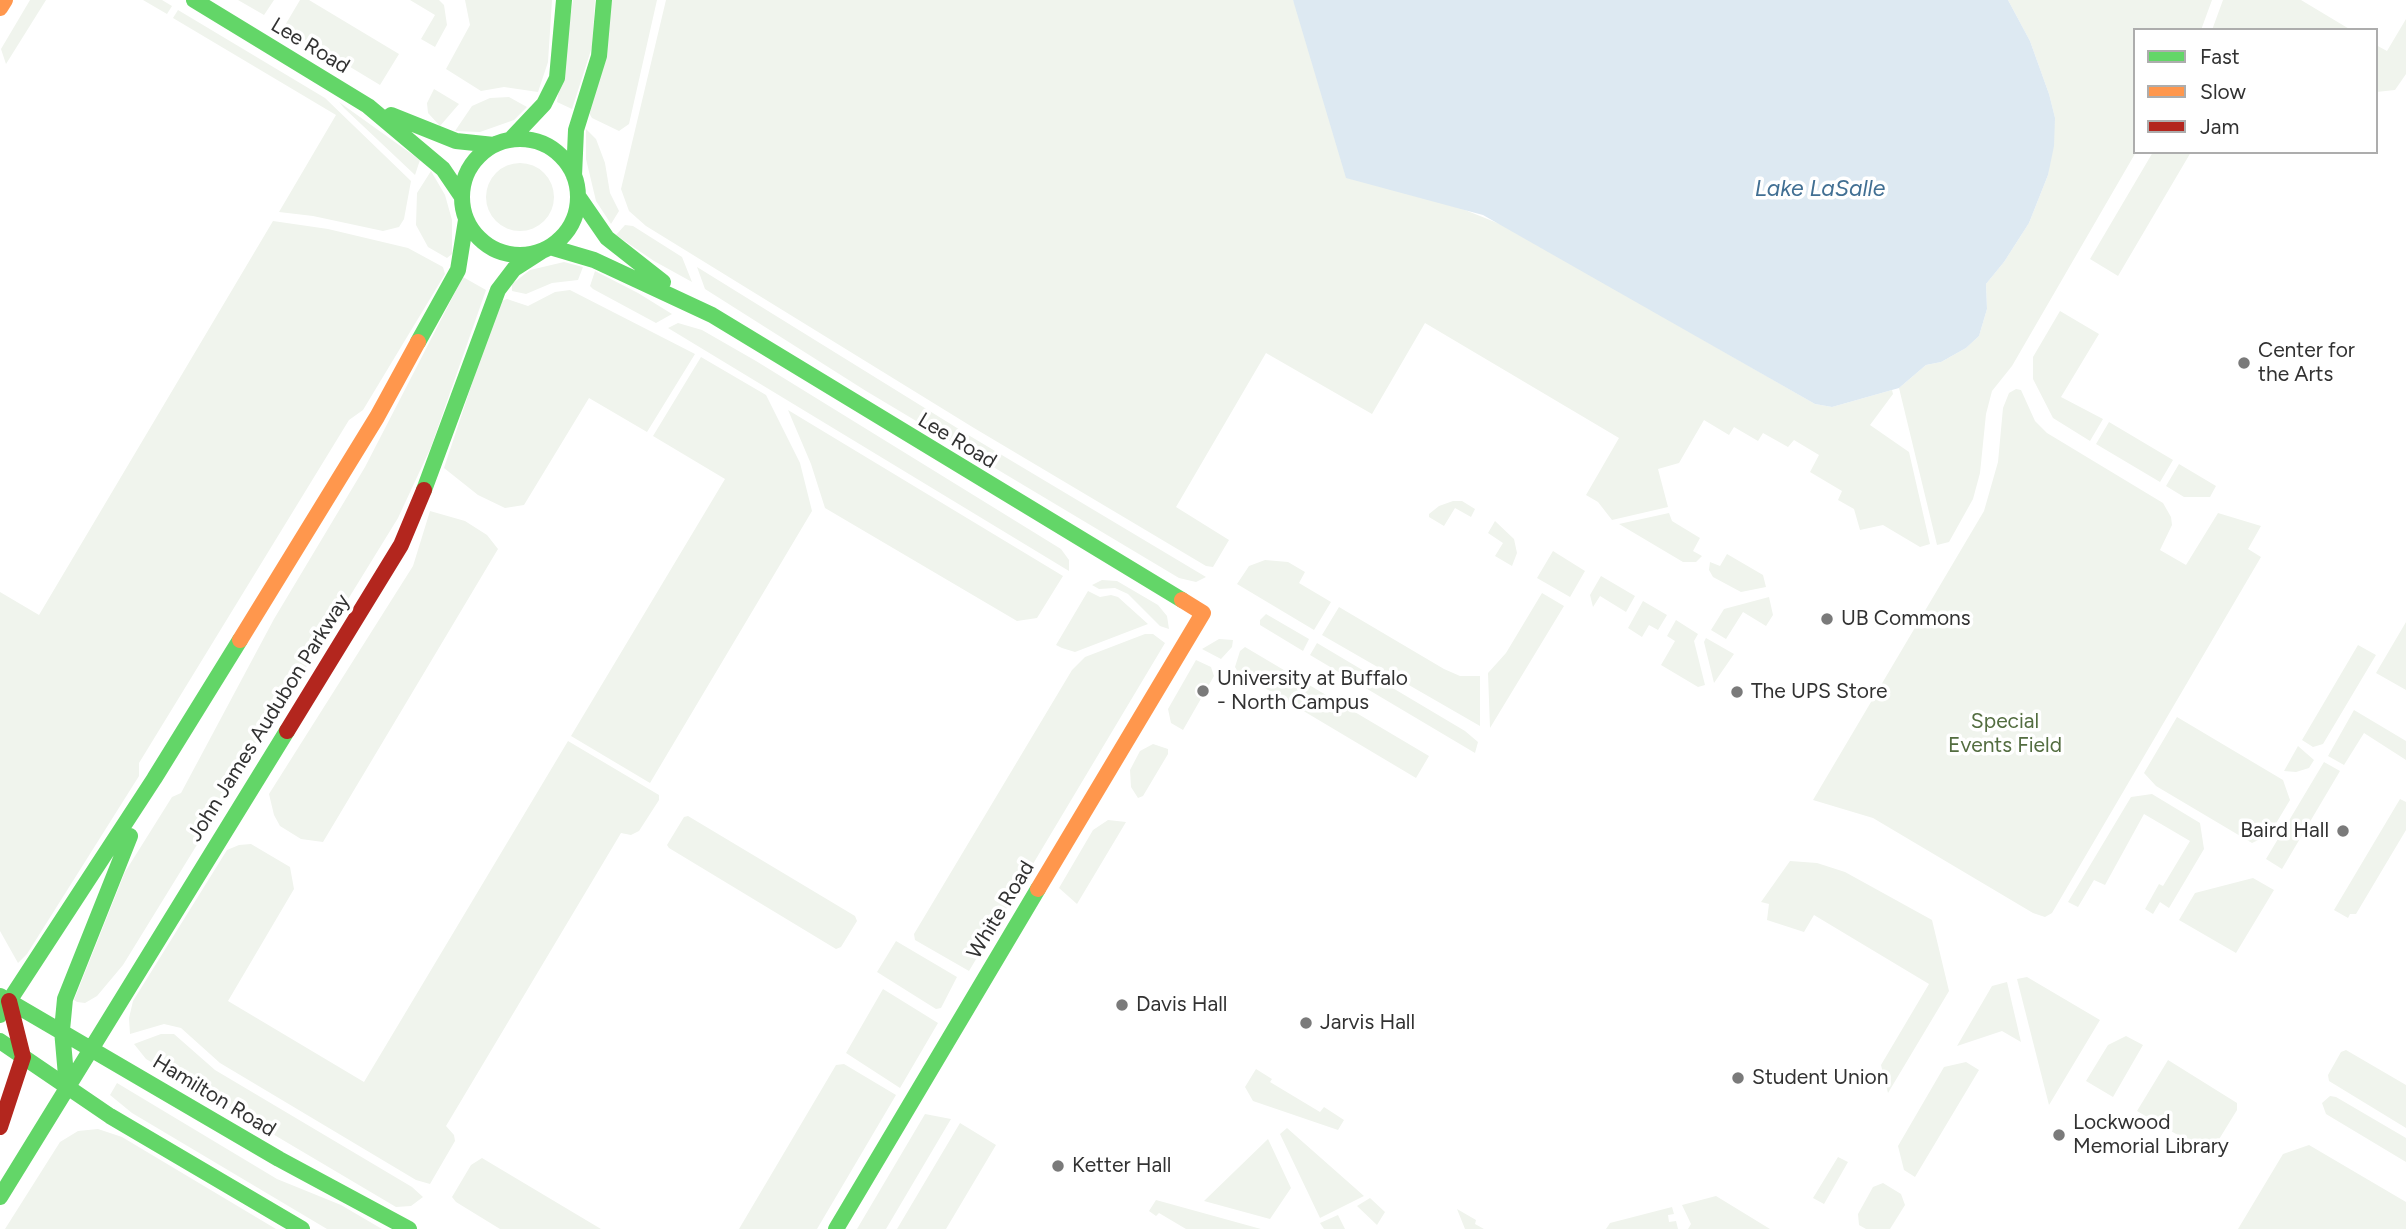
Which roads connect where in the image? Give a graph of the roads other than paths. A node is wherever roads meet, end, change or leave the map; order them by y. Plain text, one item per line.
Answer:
1 (5, 0) edge
2 (194, 0) edge
3 (564, 0) edge
4 (604, 0) edge
5 (0, 8) edge
6 (368, 106) junction
7 (502, 142) junction
8 (574, 176) junction
9 (578, 196) junction
10 (462, 197) junction
11 (466, 220) junction
12 (546, 249) junction
13 (690, 303) junction
14 (1203, 614) joint
15 (154, 779) junction
16 (3, 1004) edge
17 (62, 1030) junction
18 (0, 1041) edge
19 (90, 1047) junction
20 (23, 1056) junction
21 (67, 1087) junction
22 (0, 1127) edge
23 (0, 1197) edge
24 (302, 1229) edge
25 (409, 1229) edge
26 (836, 1229) edge

1 - 5 main road
2 - 6 main road, Lee Road
3 - 7 main road
4 - 8 main road
6 - 7 main road, Lee Road
6 - 10 main road, Lee Road
7 - 8 main road
7 - 10 main road
8 - 9 main road
9 - 12 main road
9 - 13 main road, Lee Road
10 - 11 main road
11 - 12 main road
11 - 15 main road
12 - 13 main road, Lee Road
12 - 19 main road, John James Audubon Parkway
13 - 14 main road, Lee Road
14 - 26 main road, White Road
15 - 16 main road
15 - 17 main road
16 - 17 main road, Hamilton Road
16 - 20 main road
17 - 19 main road, Hamilton Road
17 - 21 main road
18 - 20 main road
19 - 21 main road, John James Audubon Parkway
19 - 25 main road, Hamilton Road
20 - 21 main road
20 - 22 main road
21 - 23 main road, John James Audubon Parkway
21 - 24 main road

